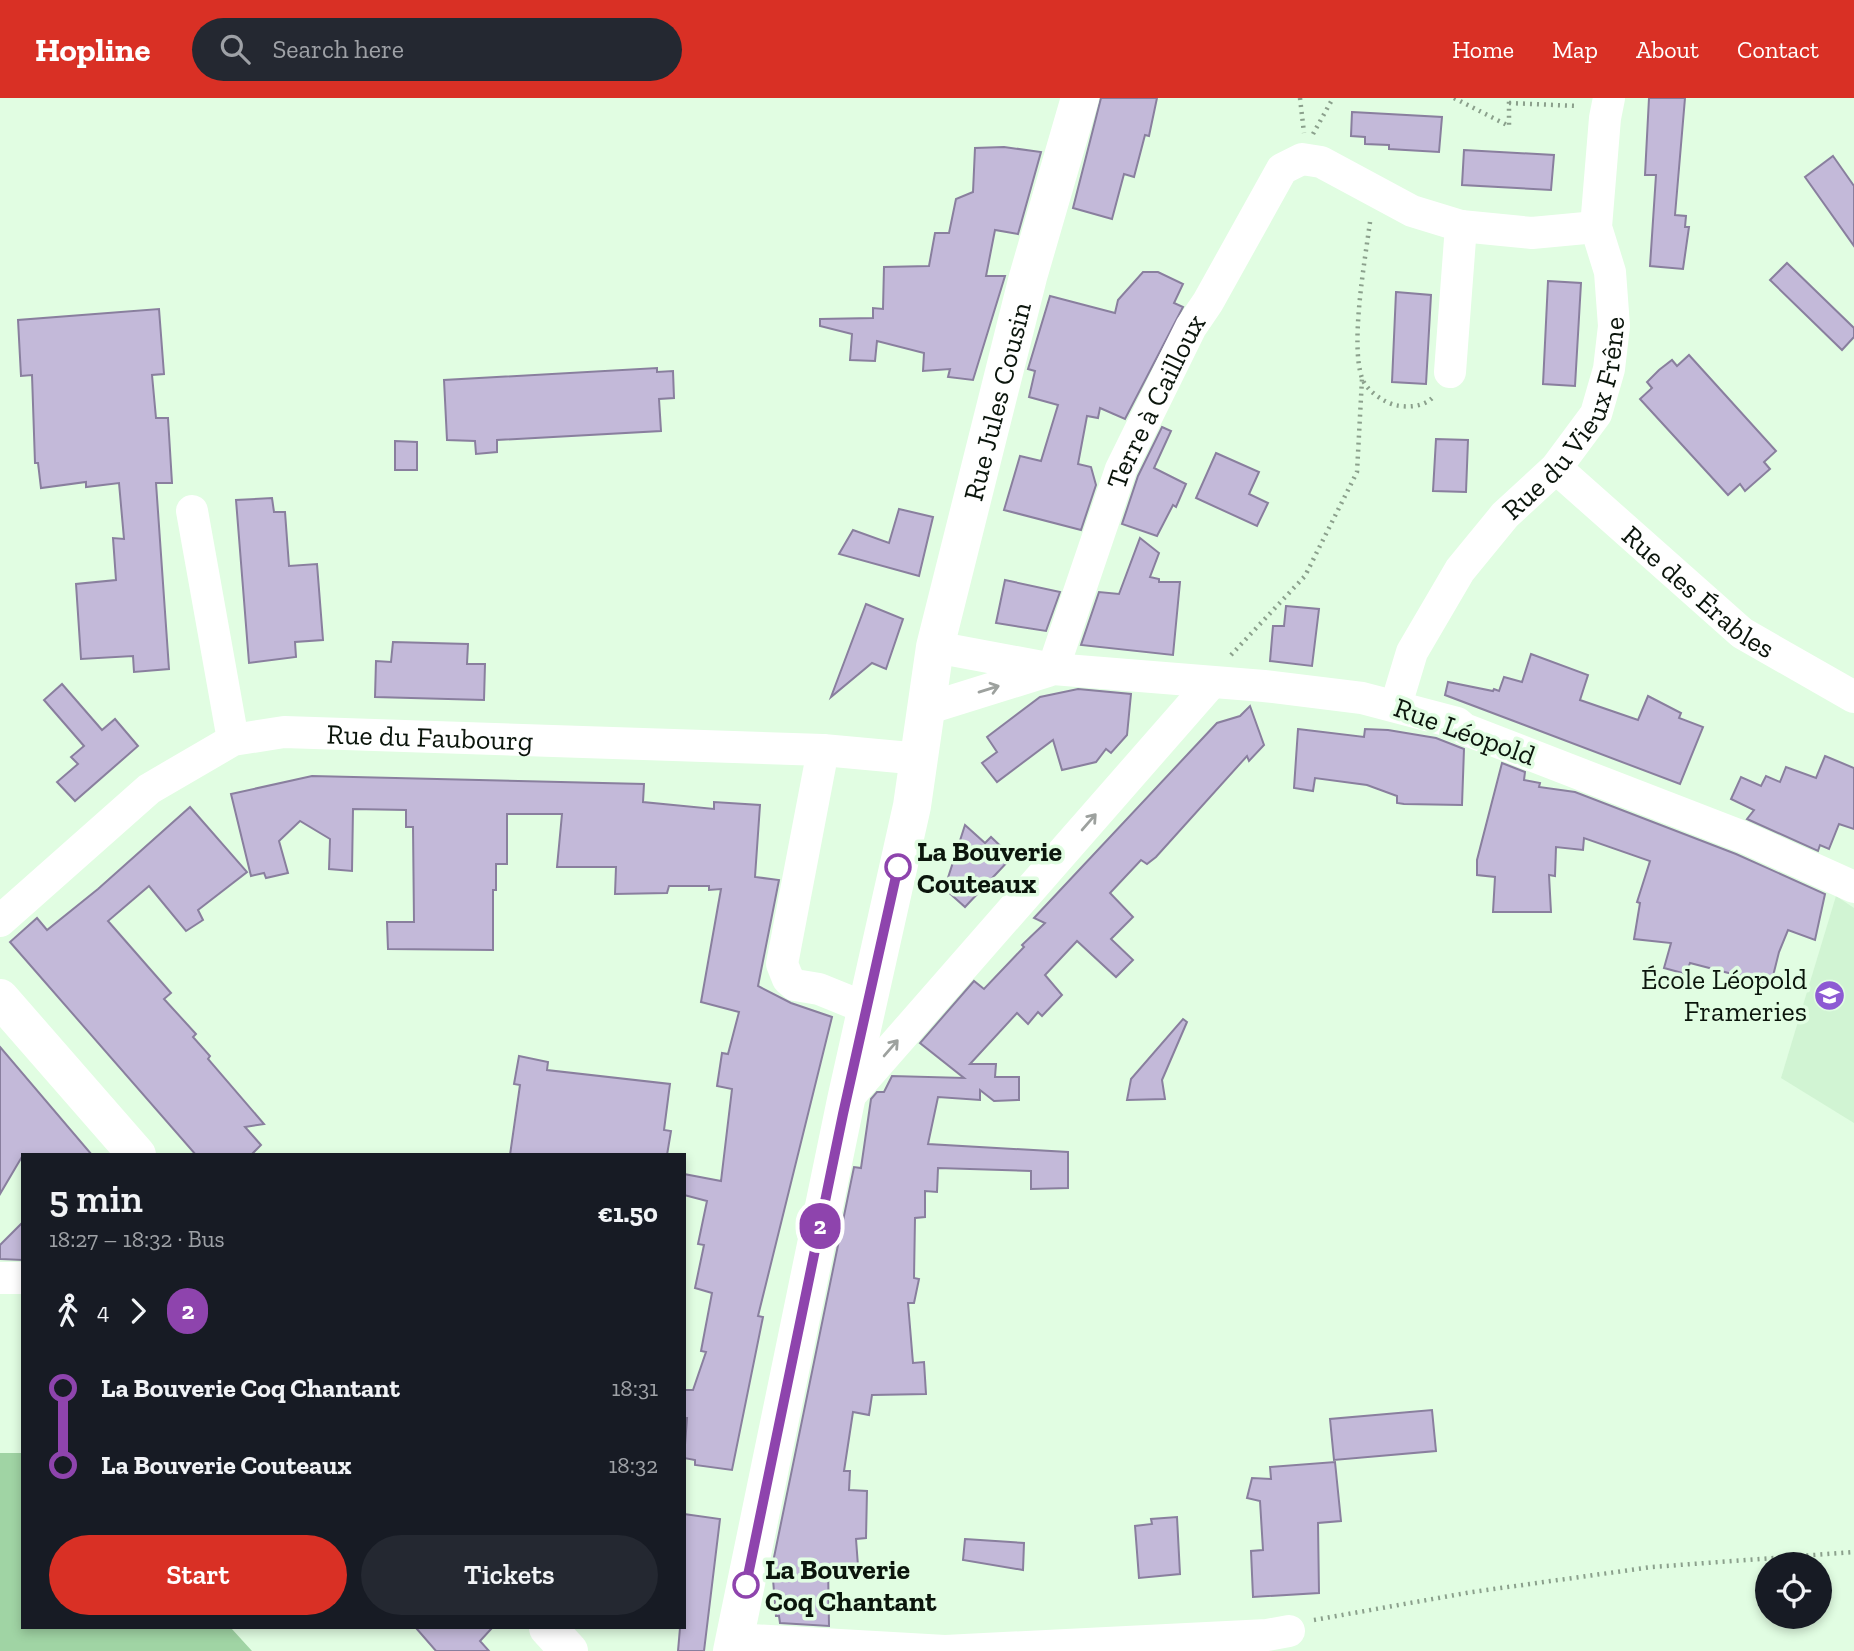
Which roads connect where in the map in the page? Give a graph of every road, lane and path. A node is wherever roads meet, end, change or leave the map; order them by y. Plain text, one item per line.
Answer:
1 (1080, 98) edge
2 (1333, 98) edge
3 (1454, 98) edge
4 (1509, 100) edge
5 (1607, 108) edge
6 (1302, 159) junction
7 (1373, 191) junction
8 (1461, 226) junction
9 (1595, 227) junction
10 (1450, 372) joint
11 (1362, 379) junction
12 (1556, 468) junction
13 (192, 511) dead end
14 (935, 647) junction
15 (1053, 669) junction
16 (1212, 682) junction
17 (1854, 697) edge
18 (1396, 705) junction
19 (926, 709) junction
20 (233, 740) junction
21 (823, 750) junction
22 (921, 759) junction
23 (1854, 887) edge
24 (0, 921) edge
25 (0, 998) edge
26 (866, 1008) junction
27 (846, 1100) junction
28 (135, 1153) edge
29 (0, 1278) edge
30 (21, 1278) edge
31 (1854, 1552) edge
32 (549, 1629) edge
33 (1289, 1631) joint
34 (733, 1645) edge
35 (569, 1651) edge

1 - 14 street, Rue Jules Cousin
2 - 6 path
3 - 4 path
4 - 5 path
5 - 9 street, Rue du Vieux Frêne
6 - 7 street
6 - 15 street, Terre à Cailloux
7 - 8 street
7 - 11 path
8 - 9 street
8 - 10 street
9 - 12 street, Rue du Vieux Frêne
10 - 11 path
11 - 16 path
12 - 17 street, Rue des Érables
12 - 18 street, Rue du Vieux Frêne
13 - 20 street
14 - 15 street, Rue Léopold
14 - 19 street, Rue Jules Cousin
15 - 16 street, Rue Léopold
19 -> 15 street, Rue Léopold
16 - 18 street, Rue Léopold
27 -> 16 street
18 - 23 street, Rue Léopold
19 - 22 street, Rue Jules Cousin
20 - 21 street, Rue du Faubourg
20 - 24 street, Rue du Faubourg
21 - 22 street, Rue du Faubourg
21 - 26 street
22 - 26 street, Rue Jules Cousin
25 - 28 street
26 - 27 street, Rue Jules Cousin
27 - 34 street, Rue Jules Cousin
29 - 30 street
31 - 33 path
32 - 35 street
33 - 34 street

